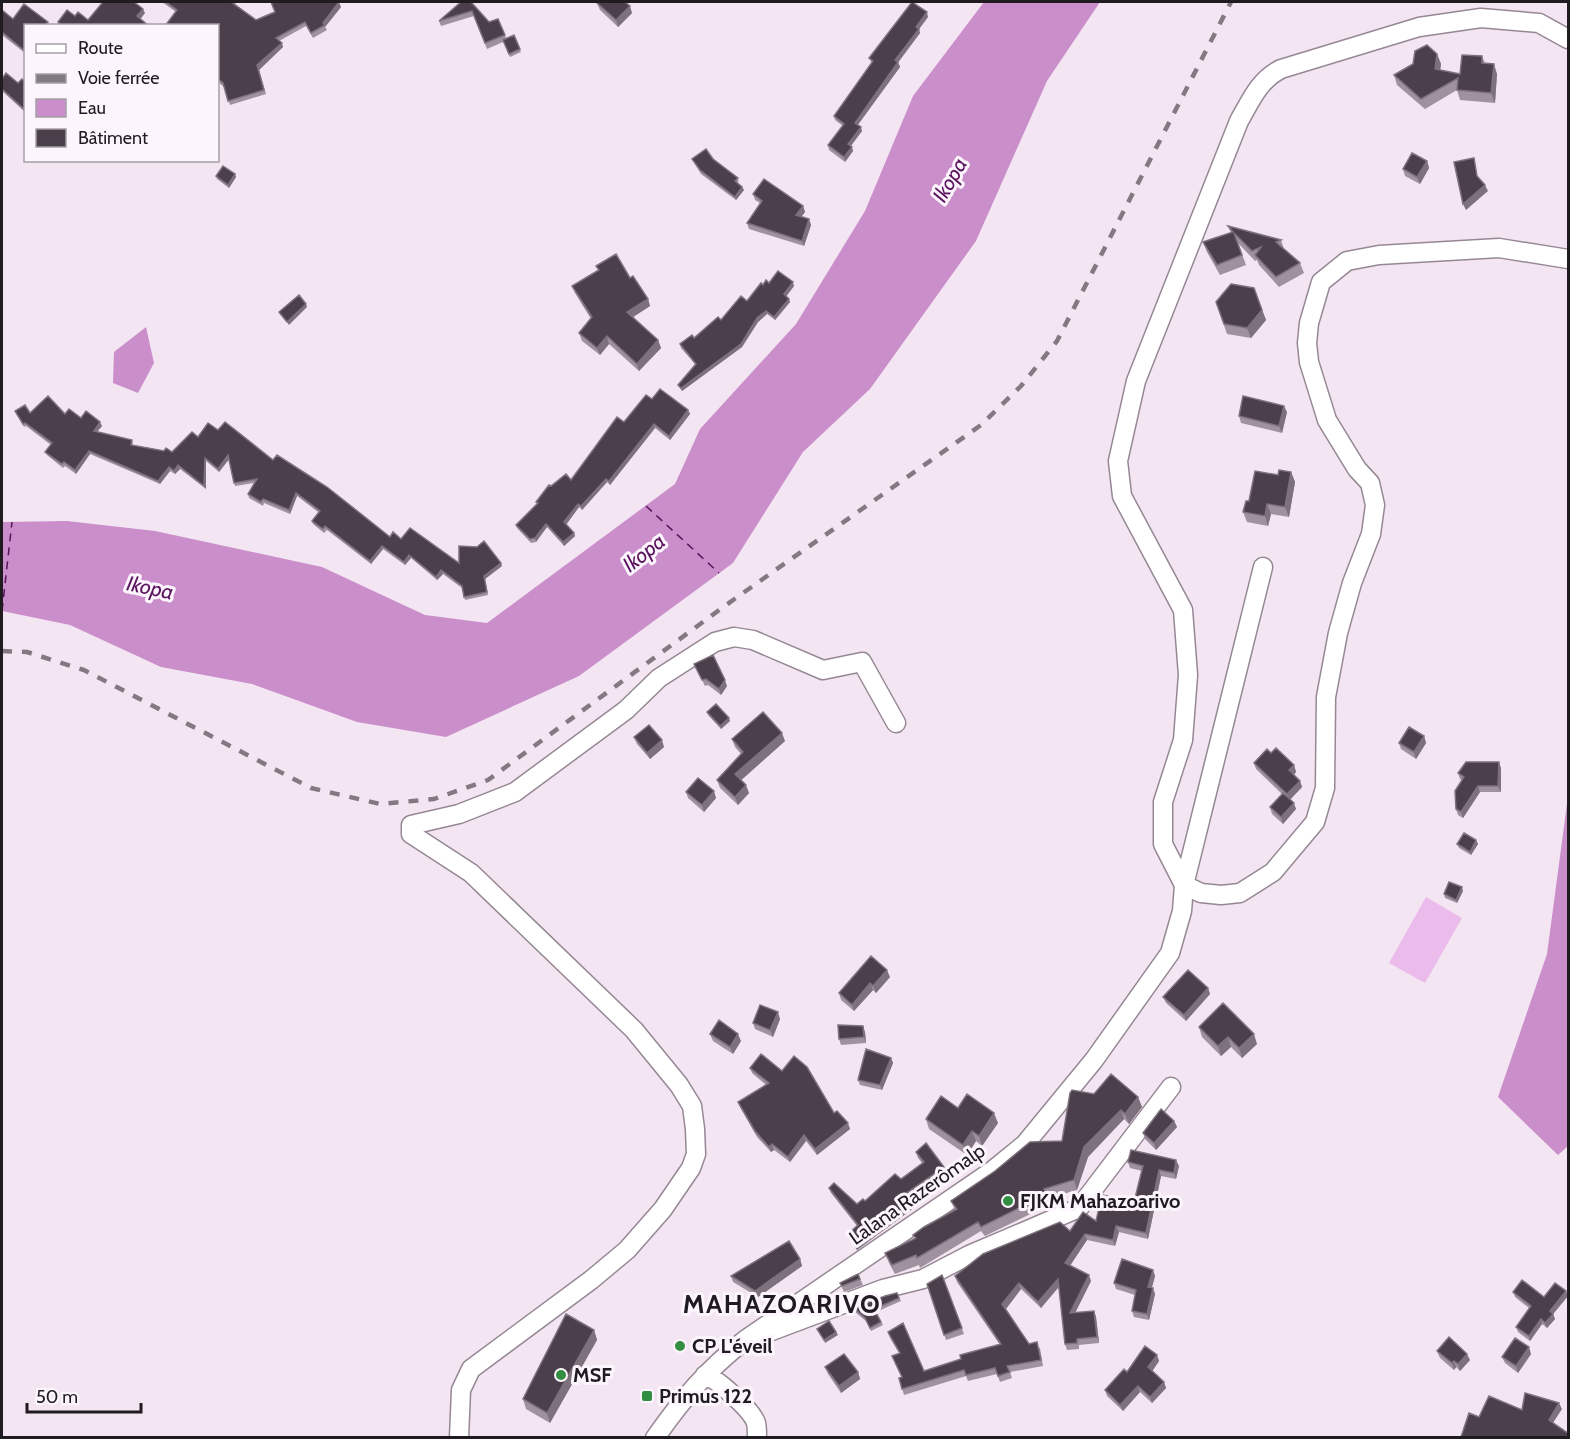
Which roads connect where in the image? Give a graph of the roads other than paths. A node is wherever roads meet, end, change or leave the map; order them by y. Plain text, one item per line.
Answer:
1 (1569, 39) edge
2 (1569, 259) edge
3 (1263, 567) dead end
4 (896, 723) dead end
5 (1184, 885) junction
6 (1171, 1087) dead end
7 (745, 1340) junction
8 (705, 1375) junction
9 (459, 1437) edge
10 (655, 1437) edge
11 (757, 1437) edge

1 - 5 street
2 - 5 street
3 - 5 street, Lalana Razerômalp
4 - 9 street
5 - 7 street, Lalana Razerômalp
6 - 7 street
7 - 8 street, Lalana Razerômalp
8 - 10 street, Lalana Razerômalp
8 - 11 street

